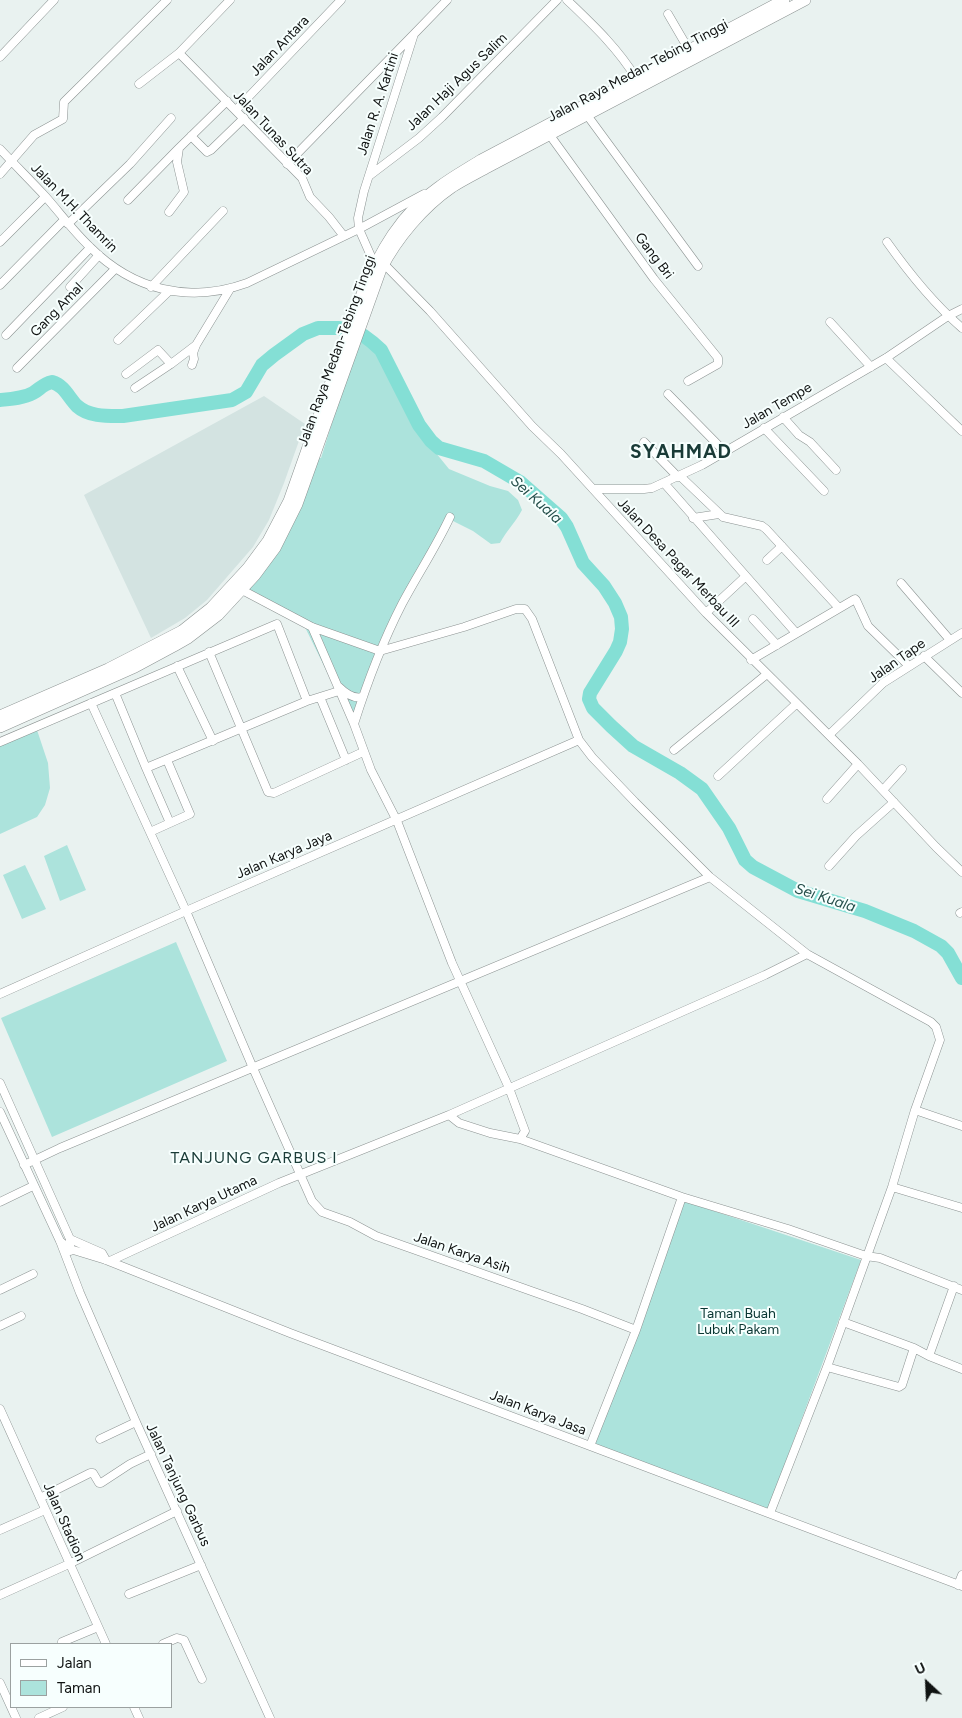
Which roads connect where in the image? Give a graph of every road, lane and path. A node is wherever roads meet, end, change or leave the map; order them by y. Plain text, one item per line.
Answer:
1 (54, 0) edge
2 (167, 0) edge
3 (230, 0) edge
4 (341, 0) edge
5 (447, 0) edge
6 (558, 0) edge
7 (566, 0) edge
8 (805, 0) edge
9 (778, 6) edge
10 (668, 14) dead end
11 (414, 34) junction
12 (689, 50) junction
13 (179, 53) junction
14 (0, 57) edge
15 (636, 78) junction
16 (139, 84) dead end
17 (227, 101) junction
18 (236, 110) junction
19 (587, 115) junction
20 (170, 118) dead end
21 (244, 118) junction
22 (549, 134) junction
23 (191, 136) junction
24 (179, 148) junction
25 (0, 149) edge
26 (12, 162) junction
27 (287, 164) junction
28 (0, 174) edge
29 (369, 176) junction
30 (438, 187) junction
31 (46, 196) junction
32 (128, 200) dead end
33 (223, 211) dead end
34 (169, 212) dead end
35 (66, 222) junction
36 (359, 229) junction
37 (343, 235) junction
38 (0, 242) edge
39 (887, 242) dead end
40 (90, 248) junction
41 (99, 255) junction
42 (379, 264) junction
43 (698, 266) dead end
44 (115, 269) junction
45 (0, 284) edge
46 (70, 287) dead end
47 (151, 287) junction
48 (230, 289) junction
49 (168, 292) junction
50 (962, 309) edge
51 (948, 316) junction
52 (830, 322) dead end
53 (962, 328) edge
54 (6, 336) dead end
55 (118, 340) dead end
56 (196, 345) junction
57 (347, 350) junction
58 (886, 358) junction
59 (171, 364) junction
60 (192, 365) dead end
61 (871, 367) junction
62 (17, 368) dead end
63 (126, 374) dead end
64 (688, 381) dead end
65 (135, 388) dead end
66 (668, 394) dead end
67 (783, 417) junction
68 (764, 428) junction
69 (962, 431) edge
70 (644, 442) dead end
71 (724, 451) junction
72 (836, 470) dead end
73 (679, 477) junction
74 (664, 484) junction
75 (594, 490) junction
76 (824, 491) dead end
77 (689, 513) junction
78 (718, 513) junction
79 (450, 517) dead end
80 (782, 546) junction
81 (767, 560) dead end
82 (746, 576) junction
83 (901, 583) dead end
84 (242, 590) junction
85 (839, 608) junction
86 (706, 613) junction
87 (288, 615) junction
88 (753, 619) dead end
89 (277, 624) junction
90 (312, 627) junction
91 (796, 633) junction
92 (962, 633) edge
93 (950, 640) junction
94 (777, 645) junction
95 (380, 651) junction
96 (209, 652) junction
97 (924, 656) junction
98 (751, 660) junction
99 (178, 666) junction
100 (909, 666) junction
101 (767, 674) junction
102 (338, 687) junction
103 (115, 693) junction
104 (962, 693) edge
105 (320, 697) junction
106 (362, 697) junction
107 (307, 701) junction
108 (91, 703) junction
109 (796, 704) junction
110 (0, 716) edge
111 (354, 724) junction
112 (0, 727) edge
113 (240, 729) junction
114 (829, 735) junction
115 (579, 740) junction
116 (212, 741) junction
117 (0, 742) edge
118 (674, 750) dead end
119 (363, 752) junction
120 (167, 760) junction
121 (346, 760) junction
122 (858, 764) junction
123 (146, 768) junction
124 (902, 769) dead end
125 (718, 776) dead end
126 (883, 790) junction
127 (827, 798) dead end
128 (894, 802) junction
129 (397, 821) junction
130 (170, 823) junction
131 (150, 832) junction
132 (829, 866) dead end
133 (962, 872) edge
134 (710, 876) junction
135 (186, 911) junction
136 (807, 954) junction
137 (460, 981) junction
138 (0, 994) edge
139 (253, 1068) junction
140 (0, 1083) edge
141 (509, 1088) junction
142 (915, 1110) junction
143 (0, 1112) edge
144 (449, 1115) junction
145 (962, 1126) edge
146 (520, 1140) junction
147 (34, 1161) junction
148 (24, 1166) junction
149 (301, 1174) junction
150 (33, 1186) junction
151 (892, 1187) junction
152 (682, 1197) junction
153 (0, 1202) edge
154 (962, 1208) edge
155 (70, 1239) junction
156 (60, 1242) junction
157 (70, 1249) junction
158 (866, 1256) junction
159 (68, 1261) junction
160 (108, 1261) junction
161 (33, 1274) dead end
162 (954, 1286) junction
163 (0, 1290) edge
164 (962, 1290) edge
165 (21, 1316) dead end
166 (843, 1322) junction
167 (0, 1326) edge
168 (636, 1330) junction
169 (914, 1348) junction
170 (929, 1356) junction
171 (827, 1368) junction
172 (962, 1369) edge
173 (0, 1411) edge
174 (136, 1422) junction
175 (100, 1439) dead end
176 (590, 1446) junction
177 (151, 1454) junction
178 (40, 1498) junction
179 (45, 1510) junction
180 (177, 1511) junction
181 (770, 1513) junction
182 (0, 1530) edge
183 (70, 1564) junction
184 (201, 1565) junction
185 (962, 1575) edge
186 (960, 1585) edge
187 (129, 1594) dead end
188 (0, 1595) edge
189 (98, 1626) junction
190 (62, 1642) dead end
191 (106, 1643) edge
192 (165, 1643) edge
193 (202, 1679) dead end
194 (0, 1683) edge
195 (2, 1694) edge
196 (10, 1708) edge
197 (61, 1708) edge
198 (39, 1718) edge
199 (270, 1718) edge

1 - 14 street
2 - 26 street
3 - 13 street
4 - 18 street, Jalan Antara
5 - 11 street, Jalan R. A. Kartini
6 - 29 street, Jalan Haji Agus Salim
7 - 15 street
8 - 9 highway, Jalan Raya Medan-Tebing Tinggi
9 - 12 highway, Jalan Raya Medan-Tebing Tinggi
9 - 19 highway, Jalan Raya Medan-Tebing Tinggi
10 - 12 street
11 - 27 street
11 - 29 street, Jalan R. A. Kartini
12 - 15 highway, Jalan Raya Medan-Tebing Tinggi
13 - 16 street
13 - 17 street, Jalan Tunas Sutra
15 - 30 highway, Jalan Raya Medan-Tebing Tinggi
17 - 18 street, Jalan Tunas Sutra
17 - 23 street
18 - 21 street, Jalan Tunas Sutra
19 - 22 highway, Jalan Raya Medan-Tebing Tinggi
19 - 43 street
20 - 35 street
21 - 23 street
21 - 27 street, Jalan Tunas Sutra
22 - 42 highway, Jalan Raya Medan-Tebing Tinggi
22 - 64 street, Gang Bri
23 - 24 street
24 - 32 street
24 - 34 street
25 - 26 street, Jalan M.H. Thamrin
26 - 28 street
26 - 31 street, Jalan M.H. Thamrin
27 - 37 street, Jalan Tunas Sutra
29 - 36 street, Jalan R. A. Kartini
30 - 36 street, Jalan M.H. Thamrin
30 - 42 highway, Jalan Raya Medan-Tebing Tinggi
31 - 35 street, Jalan M.H. Thamrin
31 - 38 street
33 - 47 street
35 - 40 street, Jalan M.H. Thamrin
35 - 45 street
36 - 37 street, Jalan M.H. Thamrin
36 - 42 street
37 - 48 street, Jalan M.H. Thamrin
39 - 51 street
40 - 41 street, Jalan M.H. Thamrin
40 - 54 street
41 - 44 street, Jalan M.H. Thamrin
41 - 46 street
42 - 57 highway, Jalan Raya Medan-Tebing Tinggi
42 - 75 street, Jalan Desa Pagar Merbau III
44 - 47 street, Jalan M.H. Thamrin
44 - 62 street, Gang Amal
47 - 49 street, Jalan M.H. Thamrin
48 - 49 street, Jalan M.H. Thamrin
48 - 56 street
49 - 55 street
50 - 51 street, Jalan Tempe
51 - 53 street
51 - 58 street, Jalan Tempe
52 - 61 street
56 - 59 street
56 - 60 street
57 - 84 highway, Jalan Raya Medan-Tebing Tinggi
57 - 110 highway, Jalan Raya Medan-Tebing Tinggi
58 - 61 street, Jalan Tempe
58 - 69 street
59 - 63 street
59 - 65 street
61 - 67 street, Jalan Tempe
66 - 71 street
67 - 68 street, Jalan Tempe
67 - 72 street
68 - 71 street, Jalan Tempe
68 - 76 street
70 - 73 street
71 - 73 street, Jalan Tempe
73 - 74 street, Jalan Tempe
73 - 78 street
74 - 75 street, Jalan Tempe
74 - 77 street
75 - 86 street, Jalan Desa Pagar Merbau III
77 - 78 street
77 - 82 street
78 - 80 street
79 - 95 street
80 - 81 street
80 - 85 street
82 - 86 street
82 - 91 street
83 - 93 street
84 - 87 street
84 - 112 highway, Jalan Raya Medan-Tebing Tinggi
85 - 91 street
85 - 100 street
86 - 98 street, Jalan Desa Pagar Merbau III
87 - 89 street
87 - 90 street
88 - 94 street
89 - 96 street
89 - 107 street
90 - 95 street
90 - 102 street
91 - 94 street
92 - 93 street, Jalan Tape
93 - 97 street, Jalan Tape
94 - 98 street
95 - 106 street
95 - 115 street
96 - 99 street
96 - 113 street
97 - 100 street, Jalan Tape
97 - 104 street
98 - 101 street, Jalan Desa Pagar Merbau III
99 - 103 street
99 - 116 street
100 - 114 street, Jalan Tape
101 - 109 street, Jalan Desa Pagar Merbau III
101 - 118 street
102 - 105 street
102 - 106 street
102 - 111 street
103 - 108 street
103 - 123 street
105 - 107 street
105 - 121 street
106 - 111 street
107 - 113 street
108 - 117 street
108 - 131 street, Jalan Karya Asih
109 - 114 street, Jalan Desa Pagar Merbau III
109 - 125 street
111 - 119 street
113 - 116 street
113 - 121 street
114 - 122 street, Jalan Desa Pagar Merbau III
115 - 129 street, Jalan Karya Jaya
115 - 134 street
116 - 120 street
119 - 121 street
119 - 129 street
120 - 123 street
120 - 130 street
122 - 126 street, Jalan Desa Pagar Merbau III
122 - 127 street
123 - 130 street
124 - 126 street
126 - 128 street, Jalan Desa Pagar Merbau III
128 - 132 street
128 - 133 street, Jalan Desa Pagar Merbau III
129 - 135 street, Jalan Karya Jaya
129 - 137 street
130 - 131 street
131 - 135 street, Jalan Karya Asih
134 - 136 street
134 - 137 street
135 - 138 street, Jalan Karya Jaya
135 - 139 street, Jalan Karya Asih
136 - 141 street, Jalan Karya Utama
136 - 142 street
137 - 139 street
137 - 141 street
139 - 147 street
139 - 149 street, Jalan Karya Asih
140 - 147 street
141 - 144 street, Jalan Karya Utama
141 - 146 street
142 - 145 street
142 - 151 street
143 - 148 street, Jalan Tanjung Garbus
144 - 146 street
144 - 149 street, Jalan Karya Utama
146 - 152 street
147 - 148 street
147 - 155 street
148 - 150 street, Jalan Tanjung Garbus
149 - 160 street, Jalan Karya Utama
149 - 168 street, Jalan Karya Asih
150 - 153 street
150 - 156 street, Jalan Tanjung Garbus
151 - 154 street
151 - 158 street
152 - 158 street
152 - 168 street
155 - 157 street
155 - 160 street, Jalan Karya Jasa
156 - 157 street, Jalan Karya Jasa
156 - 159 street, Jalan Tanjung Garbus
157 - 159 street
157 - 160 street, Jalan Karya Jasa
158 - 162 street
158 - 166 street
159 - 174 street, Jalan Tanjung Garbus
160 - 176 street, Jalan Karya Jasa
161 - 163 street
162 - 164 street
162 - 170 street
165 - 167 street
166 - 169 street
166 - 171 street
168 - 176 street
169 - 170 street
169 - 171 street
170 - 172 street
171 - 181 street
173 - 178 street, Jalan Stadion
174 - 175 street
174 - 177 street, Jalan Tanjung Garbus
176 - 181 street, Jalan Karya Jasa
177 - 178 street
177 - 180 street, Jalan Tanjung Garbus
178 - 179 street, Jalan Stadion
179 - 182 street
179 - 183 street, Jalan Stadion
180 - 183 street
180 - 184 street, Jalan Tanjung Garbus
181 - 186 street, Jalan Karya Jasa
183 - 188 street
183 - 189 street, Jalan Stadion
184 - 187 street
184 - 199 street, Jalan Tanjung Garbus
185 - 186 street
189 - 190 street
189 - 191 street, Jalan Stadion
192 - 193 street
194 - 195 street
195 - 196 street
197 - 198 street

